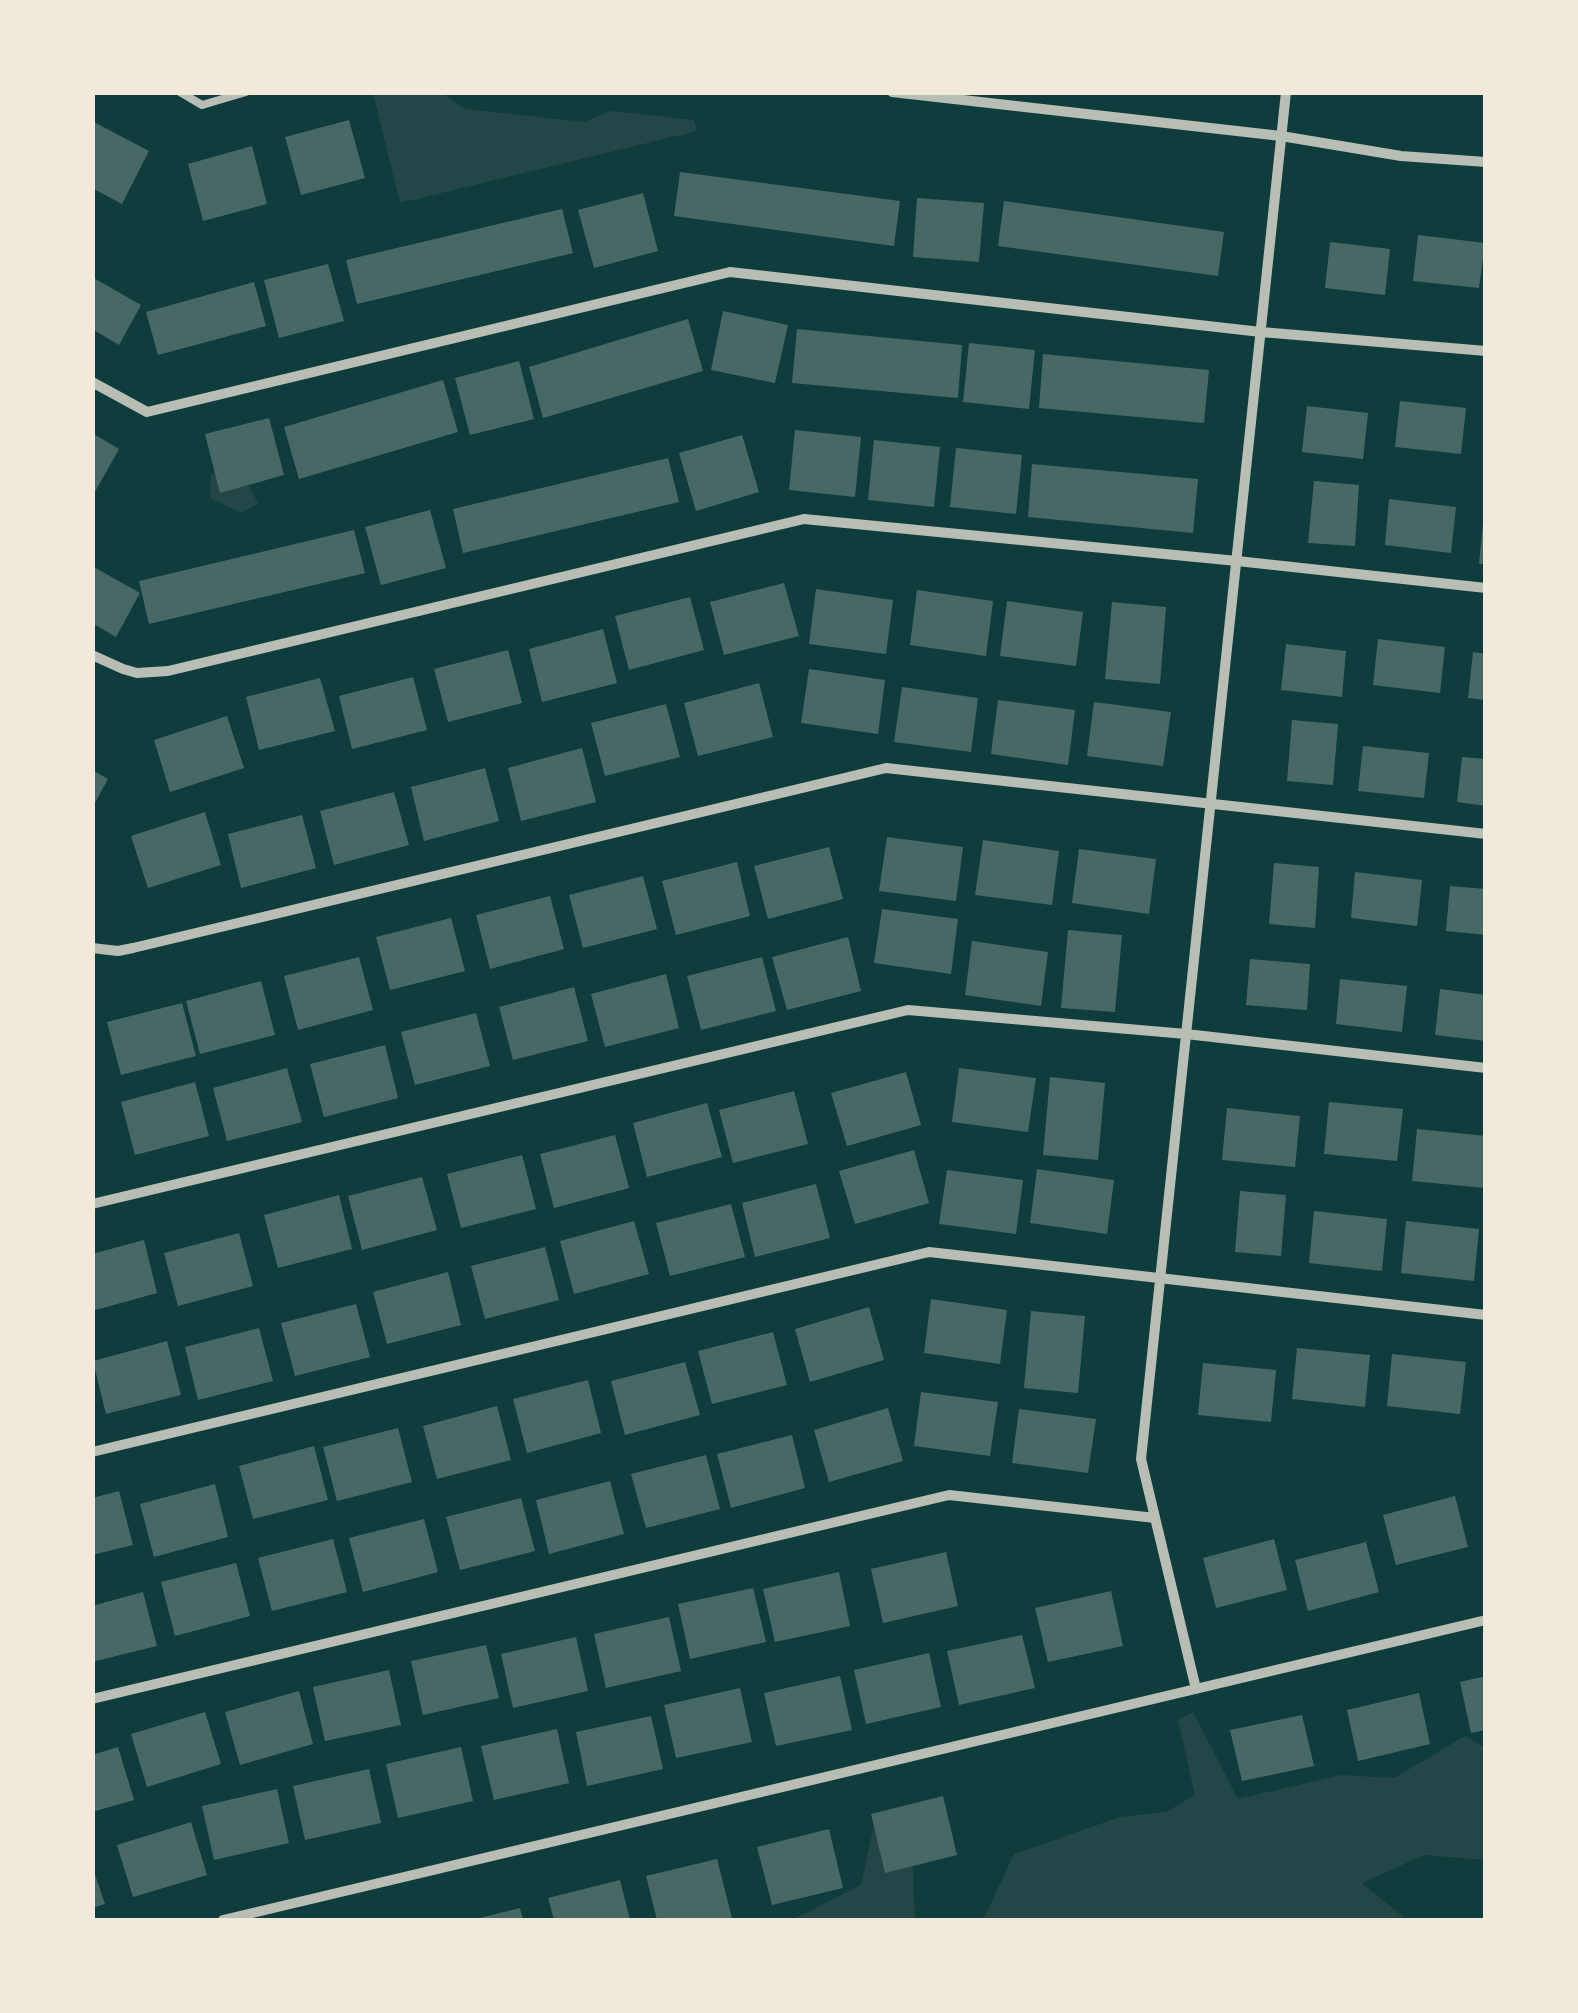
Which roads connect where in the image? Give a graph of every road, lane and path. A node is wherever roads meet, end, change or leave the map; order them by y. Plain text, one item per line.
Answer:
1 (180, 92) edge
2 (246, 92) edge
3 (892, 92) edge
4 (1286, 92) edge
5 (1281, 136) junction
6 (1486, 162) edge
7 (1261, 332) junction
8 (1486, 351) edge
9 (92, 382) edge
10 (1236, 561) junction
11 (1486, 588) edge
12 (92, 655) edge
13 (1210, 805) junction
14 (1486, 834) edge
15 (92, 948) edge
16 (1186, 1034) junction
17 (1486, 1068) edge
18 (92, 1204) edge
19 (1160, 1278) junction
20 (1486, 1314) edge
21 (92, 1452) edge
22 (1155, 1518) junction
23 (1486, 1620) edge
24 (1196, 1689) junction
25 (92, 1700) edge
26 (223, 1920) edge

1 - 2 lane
3 - 5 street
4 - 5 street
5 - 6 street
5 - 7 street
7 - 8 street
7 - 9 street
7 - 10 street
10 - 11 street
10 - 12 street
10 - 13 street
13 - 14 street
13 - 15 street
13 - 16 street
16 - 17 street
16 - 18 street
16 - 19 street
19 - 20 street
19 - 21 street
19 - 22 street
22 - 24 street
22 - 25 street
23 - 24 street
24 - 26 street

